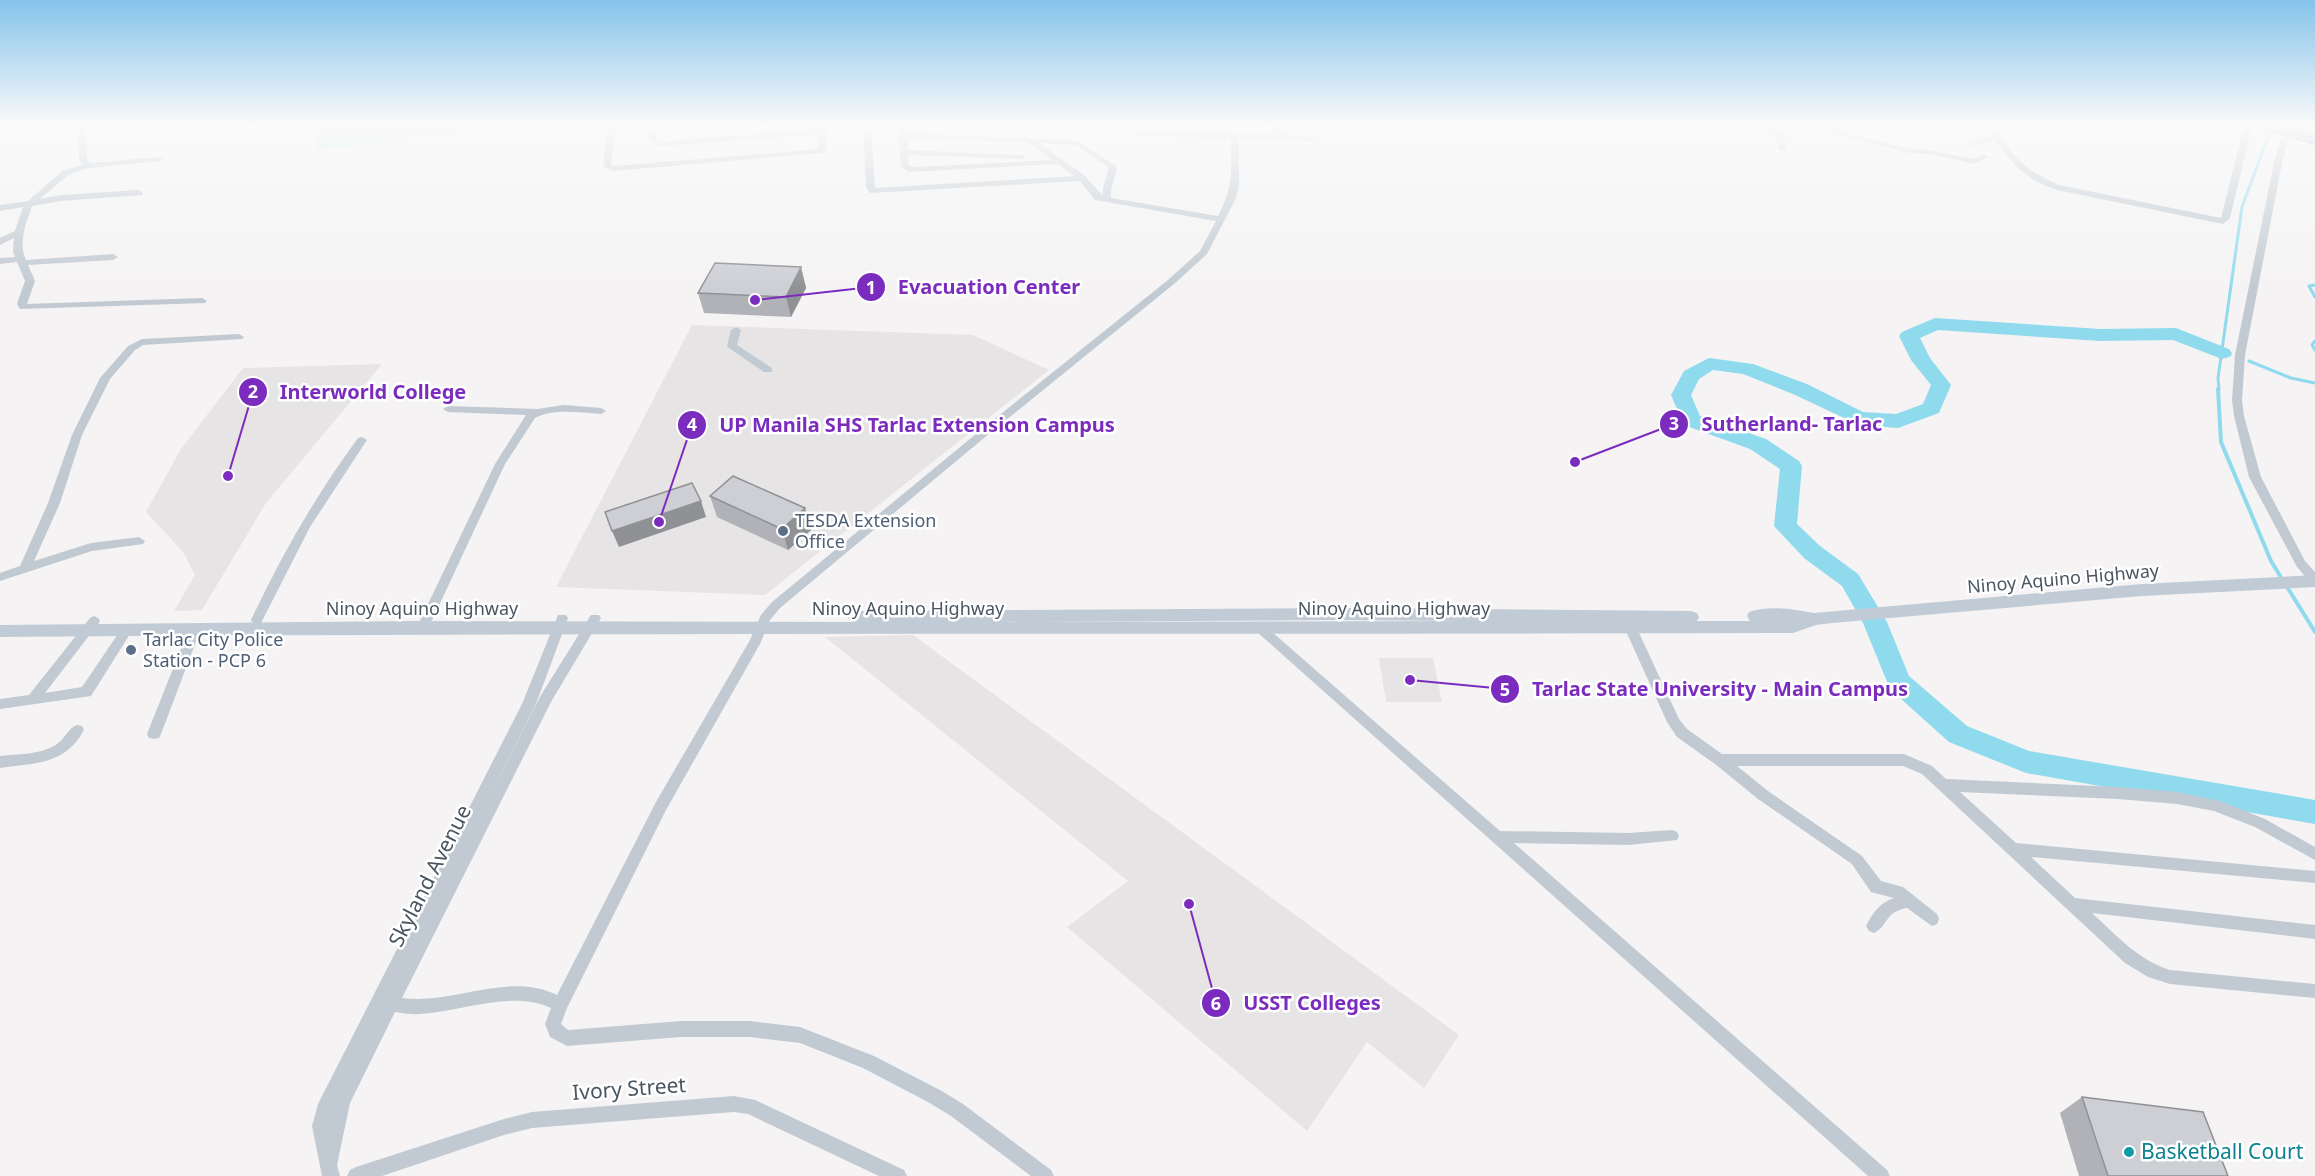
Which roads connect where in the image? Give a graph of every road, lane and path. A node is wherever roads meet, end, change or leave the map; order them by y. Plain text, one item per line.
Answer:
1 (56, 181) edge
2 (870, 181) edge
3 (1108, 181) edge
4 (1235, 181) edge
5 (2041, 181) edge
6 (2235, 181) edge
7 (2275, 181) edge
8 (1085, 182) junction
9 (1106, 186) junction
10 (139, 193) dead end
11 (1107, 199) junction
12 (31, 202) junction
13 (0, 208) edge
14 (1221, 219) junction
15 (20, 232) junction
16 (0, 242) edge
17 (113, 257) dead end
18 (0, 261) edge
19 (22, 261) junction
20 (202, 301) dead end
21 (158, 330) dead end
22 (736, 330) dead end
23 (239, 337) dead end
24 (150, 342) junction
25 (768, 370) dead end
26 (448, 409) dead end
27 (600, 411) dead end
28 (536, 412) junction
29 (362, 440) dead end
30 (139, 541) dead end
31 (25, 568) junction
32 (0, 577) edge
33 (2312, 581) edge
34 (257, 620) junction
35 (0, 621) edge
36 (425, 622) junction
37 (1234, 622) junction
38 (1326, 622) junction
39 (1629, 622) junction
40 (560, 623) junction
41 (763, 623) junction
42 (592, 624) junction
43 (90, 626) junction
44 (1261, 629) junction
45 (126, 631) junction
46 (194, 631) junction
47 (0, 632) edge
48 (33, 699) junction
49 (0, 704) edge
50 (77, 730) dead end
51 (154, 734) dead end
52 (1720, 760) junction
53 (0, 762) edge
54 (1943, 785) junction
55 (1672, 836) dead end
56 (1497, 837) junction
57 (2013, 849) junction
58 (2315, 854) edge
59 (2315, 877) edge
60 (1910, 901) junction
61 (2072, 904) junction
62 (1932, 919) dead end
63 (1874, 926) dead end
64 (2315, 932) edge
65 (2315, 991) edge
66 (391, 1004) junction
67 (560, 1005) junction
68 (331, 1170) edge
69 (356, 1176) edge
70 (898, 1176) edge
71 (1045, 1176) edge
72 (1881, 1176) edge

1 - 12 street
2 - 8 street
3 - 9 street
4 - 14 street
5 - 6 street
7 - 33 street
8 - 9 street
8 - 11 street
9 - 11 street
10 - 12 street
11 - 14 street
12 - 13 street
12 - 15 street
14 - 41 street
15 - 16 street
15 - 19 street
17 - 19 street
18 - 19 street
19 - 20 street
21 - 24 street
22 - 25 street
23 - 24 street
24 - 31 street
26 - 28 street
27 - 28 street
28 - 36 street
29 - 34 street
30 - 31 street
31 - 32 street
33 - 39 main road, Ninoy Aquino Highway
34 - 36 main road, Ninoy Aquino Highway
34 - 43 main road, Ninoy Aquino Highway
35 - 43 main road, Ninoy Aquino Highway
36 - 40 main road, Ninoy Aquino Highway
36 - 46 main road, Ninoy Aquino Highway
37 - 38 main road, Ninoy Aquino Highway
37 - 41 main road, Ninoy Aquino Highway
37 - 44 main road, Ninoy Aquino Highway
38 - 39 main road, Ninoy Aquino Highway
38 - 44 main road, Ninoy Aquino Highway
39 - 52 street
40 - 42 main road, Ninoy Aquino Highway
40 - 68 street, Skyland Avenue
41 - 42 main road, Ninoy Aquino Highway
41 - 67 street
42 - 66 street, Skyland Avenue
43 - 45 main road, Ninoy Aquino Highway
43 - 47 main road, Ninoy Aquino Highway
43 - 48 street
44 - 56 street
45 - 46 main road, Ninoy Aquino Highway
45 - 48 street
46 - 51 street
48 - 49 street
50 - 53 street
52 - 54 street
52 - 60 street
54 - 57 street
54 - 58 street
55 - 56 street
56 - 72 street
57 - 59 street
57 - 61 street
60 - 62 street
60 - 63 street
61 - 64 street
61 - 65 street
66 - 67 street
66 - 68 street, Skyland Avenue
67 - 71 street
69 - 70 street, Ivory Street

